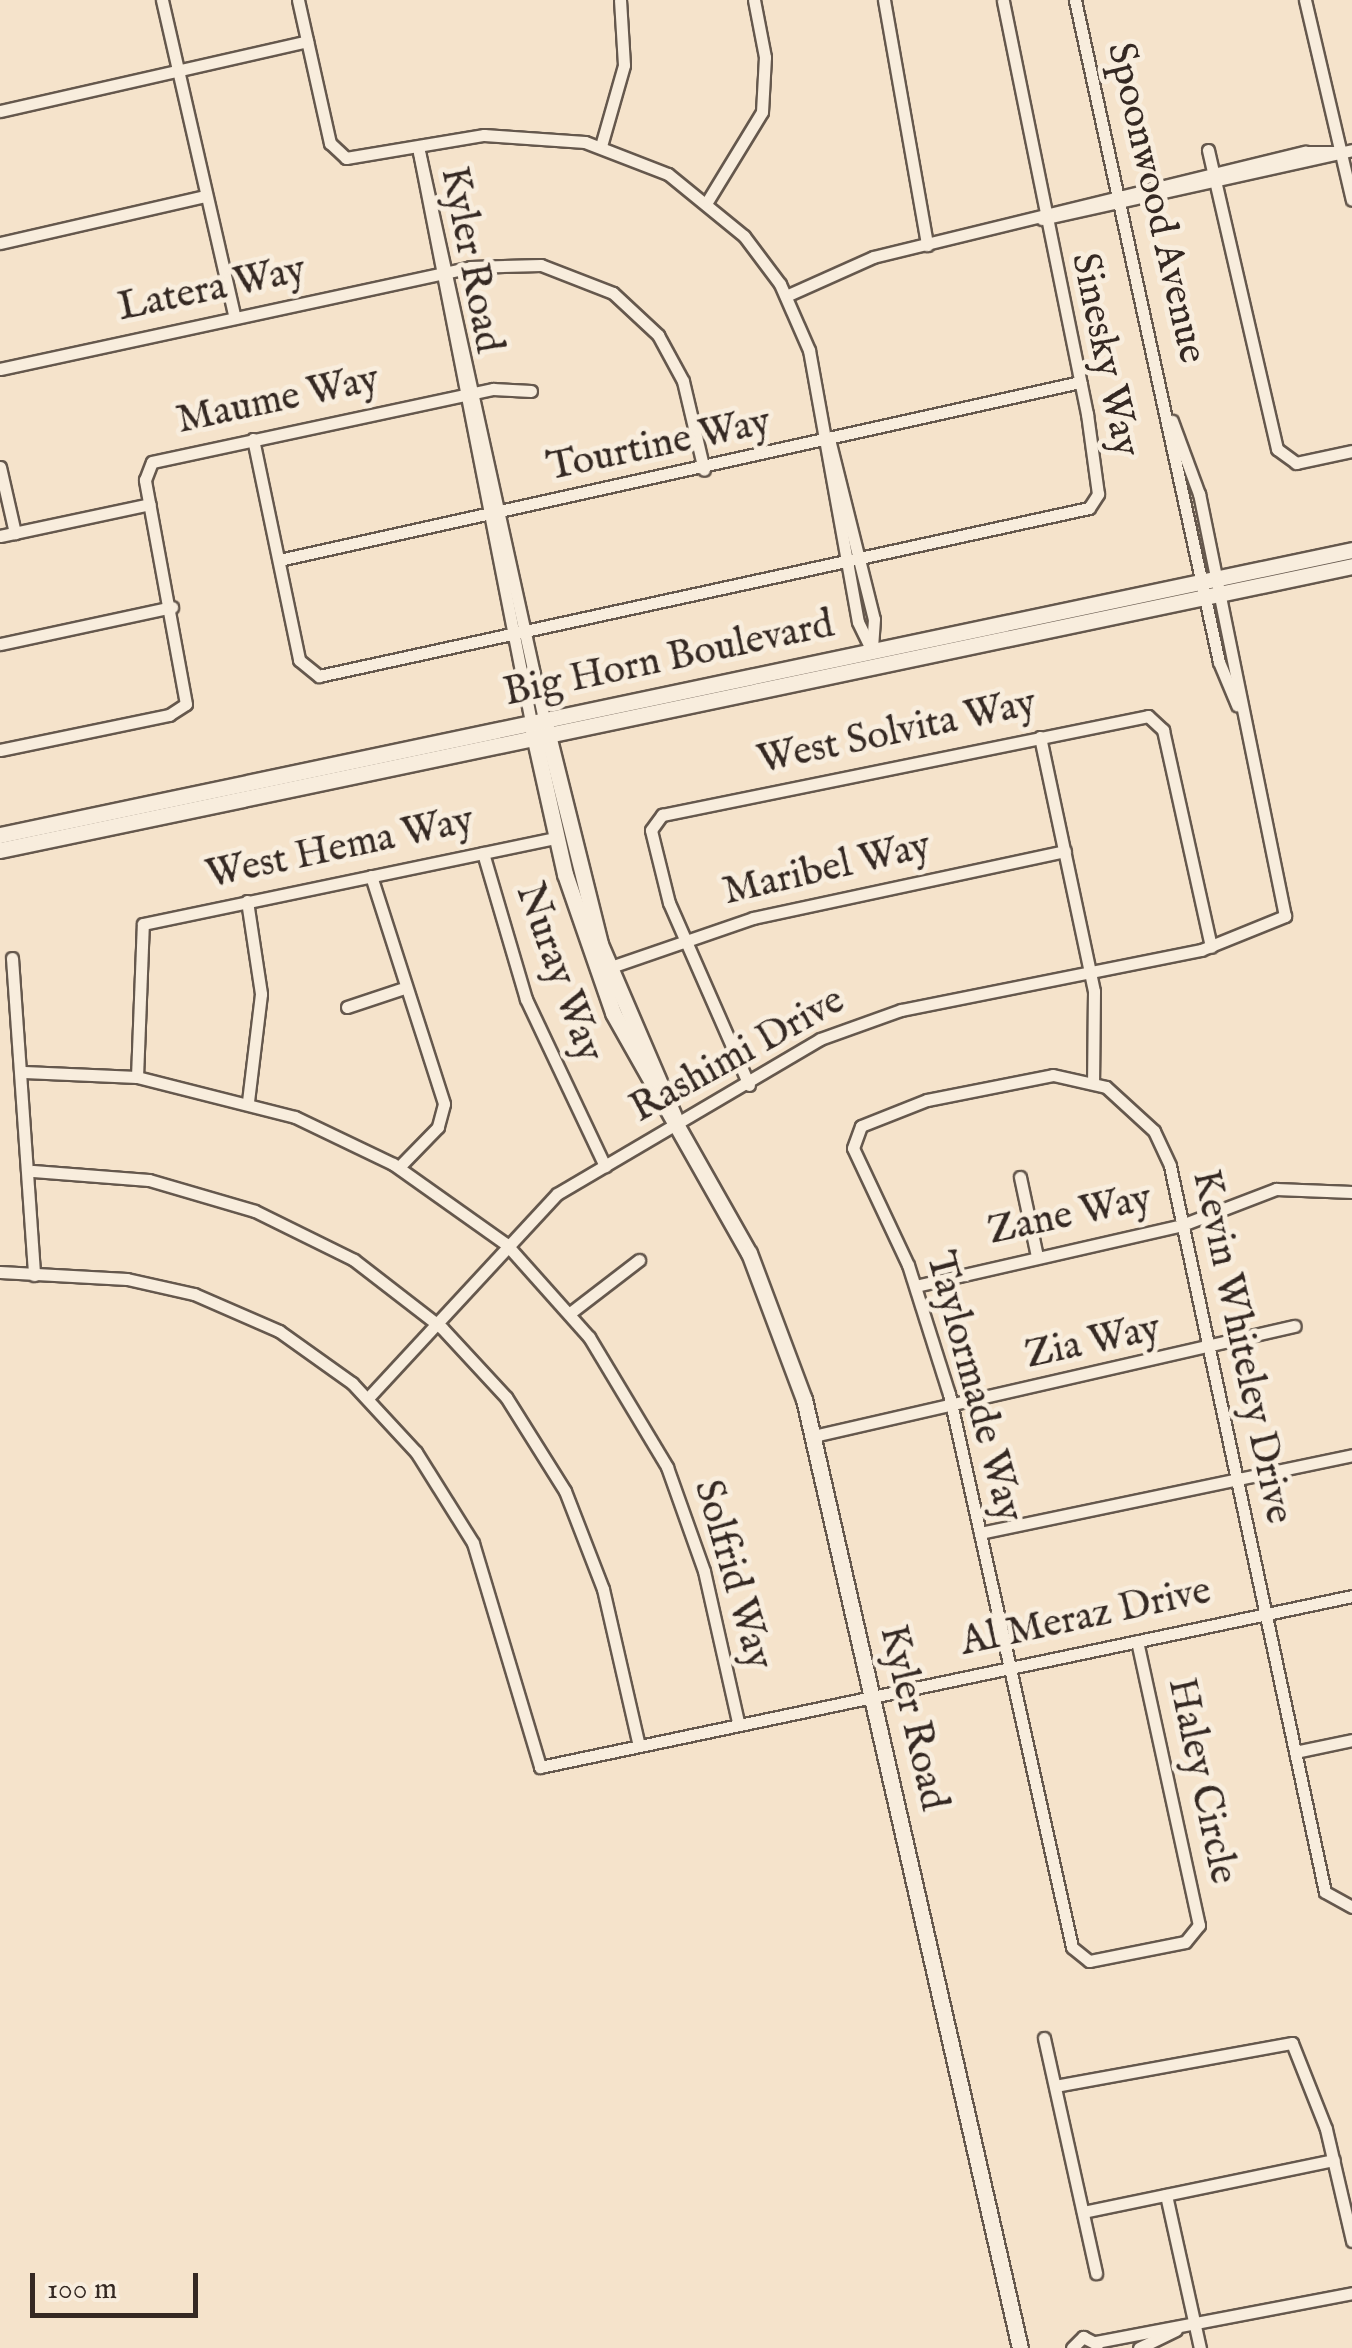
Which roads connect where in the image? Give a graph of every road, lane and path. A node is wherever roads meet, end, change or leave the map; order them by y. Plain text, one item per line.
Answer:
1 (162, 0) edge
2 (298, 0) edge
3 (620, 0) edge
4 (754, 0) edge
5 (884, 0) edge
6 (1003, 0) edge
7 (1075, 0) edge
8 (1305, 0) edge
9 (307, 41) junction
10 (178, 70) junction
11 (0, 111) edge
12 (418, 146) junction
13 (600, 146) junction
14 (1208, 150) dead end
15 (1346, 151) edge
16 (1214, 179) junction
17 (206, 196) junction
18 (1352, 200) edge
19 (1122, 201) junction
20 (707, 202) junction
21 (1042, 219) junction
22 (0, 242) edge
23 (927, 245) junction
24 (445, 272) junction
25 (786, 296) junction
26 (234, 318) junction
27 (0, 369) edge
28 (1080, 382) junction
29 (531, 391) dead end
30 (470, 394) junction
31 (253, 439) junction
32 (830, 443) junction
33 (1352, 450) edge
34 (0, 467) edge
35 (704, 470) junction
36 (150, 504) junction
37 (495, 514) junction
38 (15, 532) junction
39 (0, 536) edge
40 (1352, 550) edge
41 (278, 560) junction
42 (862, 564) junction
43 (1352, 566) edge
44 (848, 567) junction
45 (1211, 587) junction
46 (172, 607) junction
47 (520, 635) junction
48 (0, 644) edge
49 (872, 651) junction
50 (539, 728) junction
51 (1040, 737) junction
52 (0, 750) edge
53 (0, 834) edge
54 (555, 838) junction
55 (0, 850) edge
56 (1065, 851) junction
57 (483, 853) junction
58 (370, 876) junction
59 (246, 902) junction
60 (1285, 916) joint
61 (681, 940) junction
62 (1211, 947) junction
63 (12, 958) dead end
64 (608, 968) junction
65 (1091, 972) junction
66 (401, 989) junction
67 (347, 1007) dead end
68 (24, 1072) junction
69 (137, 1076) junction
70 (1094, 1082) junction
71 (748, 1085) junction
72 (248, 1101) junction
73 (676, 1126) junction
74 (605, 1166) junction
75 (399, 1168) junction
76 (33, 1171) junction
77 (1020, 1176) dead end
78 (1352, 1192) edge
79 (1182, 1225) junction
80 (506, 1244) junction
81 (1037, 1256) junction
82 (640, 1260) dead end
83 (0, 1272) edge
84 (34, 1275) junction
85 (916, 1286) junction
86 (570, 1314) junction
87 (436, 1322) junction
88 (1295, 1326) dead end
89 (1209, 1351) junction
90 (368, 1398) junction
91 (952, 1406) junction
92 (814, 1436) junction
93 (1352, 1455) edge
94 (1236, 1479) junction
95 (980, 1533) junction
96 (1352, 1596) edge
97 (1266, 1614) junction
98 (1137, 1641) junction
99 (1010, 1667) junction
100 (874, 1695) junction
101 (738, 1722) junction
102 (1352, 1740) edge
103 (638, 1742) junction
104 (1295, 1752) junction
105 (1352, 1908) edge
106 (1044, 2038) dead end
107 (1055, 2086) junction
108 (1334, 2160) junction
109 (1166, 2195) junction
110 (1083, 2212) junction
111 (1352, 2242) edge
112 (1096, 2273) dead end
113 (1352, 2293) edge
114 (1195, 2328) junction
115 (1176, 2330) junction
116 (1098, 2345) edge
117 (1020, 2348) edge
118 (1072, 2348) edge
119 (1139, 2348) edge
120 (1200, 2348) edge

1 - 10 street
2 - 9 street
3 - 13 street
4 - 20 street
5 - 23 street
6 - 21 street, Sinesky Way
7 - 19 street, Spoonwood Avenue
8 - 15 street
9 - 10 street
9 - 12 street
10 - 11 street
10 - 17 street
12 - 13 street
12 - 24 street, Kyler Road
13 - 20 street
14 - 16 street
15 - 16 street
15 - 18 street
16 - 19 street
16 - 33 street
17 - 22 street
17 - 26 street
19 - 21 street
19 - 45 street, Spoonwood Avenue
20 - 25 street
21 - 23 street
21 - 28 street, Sinesky Way
23 - 25 street
24 - 26 street, Latera Way
24 - 30 street, Kyler Road
24 - 35 street, Latera Way
25 - 32 street
26 - 27 street, Latera Way
28 - 32 street, Tourtine Way
28 - 42 street, Sinesky Way
29 - 30 street, Maume Way
30 - 31 street, Maume Way
30 - 37 street, Kyler Road
31 - 36 street, Maume Way
31 - 41 street
32 - 35 street, Tourtine Way
32 - 42 street
32 - 44 street
34 - 38 street
35 - 37 street, Tourtine Way
36 - 38 street
36 - 46 street
37 - 41 street, Tourtine Way
37 - 47 street, Kyler Road
38 - 39 street
40 - 45 main road, Big Horn Boulevard
41 - 47 street
42 - 44 street
42 - 49 street
43 - 45 main road, Big Horn Boulevard
44 - 47 street
44 - 49 street
45 - 49 main road, Big Horn Boulevard
45 - 50 main road, Big Horn Boulevard
45 - 60 street, Spoonwood Avenue
46 - 48 street
46 - 52 street
47 - 50 street, Kyler Road
49 - 50 main road, Big Horn Boulevard
50 - 53 main road, Big Horn Boulevard
50 - 54 main road, Kyler Road
50 - 55 main road, Big Horn Boulevard
50 - 64 main road, Kyler Road
51 - 56 street
51 - 61 street, West Solvita Way
51 - 62 street, West Solvita Way
54 - 57 street, West Hema Way
54 - 73 main road, Kyler Road
56 - 61 street, Maribel Way
56 - 65 street
57 - 58 street, West Hema Way
57 - 74 street, Nuray Way
58 - 59 street, West Hema Way
58 - 66 street
59 - 69 street, West Hema Way
59 - 72 street
60 - 62 street, Rashimi Drive
61 - 64 street, Maribel Way
61 - 71 street
62 - 65 street, Rashimi Drive
63 - 68 street
64 - 73 main road, Kyler Road
65 - 70 street
65 - 71 street, Rashimi Drive
66 - 67 street
66 - 75 street
68 - 69 street, Solfrid Way
68 - 76 street
69 - 72 street, Solfrid Way
70 - 79 street, Kevin Whiteley Drive
70 - 85 street, Taylormade Way
71 - 73 street, Rashimi Drive
72 - 75 street, Solfrid Way
73 - 74 street, Rashimi Drive
73 - 92 main road, Kyler Road
74 - 80 street, Rashimi Drive
75 - 80 street, Solfrid Way
76 - 84 street
76 - 87 street
77 - 81 street
78 - 79 street, Zane Way
79 - 81 street, Zane Way
79 - 89 street, Kevin Whiteley Drive
80 - 86 street, Solfrid Way
80 - 87 street, Rashimi Drive
81 - 85 street, Zane Way
82 - 86 street
83 - 84 street
84 - 90 street
85 - 91 street, Taylormade Way
86 - 101 street, Solfrid Way
87 - 90 street, Rashimi Drive
87 - 103 street
88 - 89 street, Zia Way
89 - 91 street, Zia Way
89 - 94 street, Kevin Whiteley Drive
90 - 103 street, Al Meraz Drive
91 - 92 street, Zia Way
91 - 95 street, Taylormade Way
92 - 100 main road, Kyler Road
93 - 94 street
94 - 95 street
94 - 97 street, Kevin Whiteley Drive
95 - 99 street, Taylormade Way
96 - 97 street, Al Meraz Drive
97 - 98 street, Al Meraz Drive
97 - 104 street, Kevin Whiteley Drive
98 - 99 street, Al Meraz Drive
98 - 99 street, Haley Circle
99 - 100 street, Al Meraz Drive
100 - 101 street, Al Meraz Drive
100 - 117 main road, Kyler Road
101 - 103 street, Al Meraz Drive
102 - 104 street
104 - 105 street, Kevin Whiteley Drive
106 - 107 street
107 - 108 street
107 - 110 street
108 - 109 street
108 - 111 street
109 - 110 street
109 - 114 street
110 - 112 street
113 - 114 street
114 - 115 street
114 - 120 street
115 - 116 street
115 - 119 street
116 - 118 street

